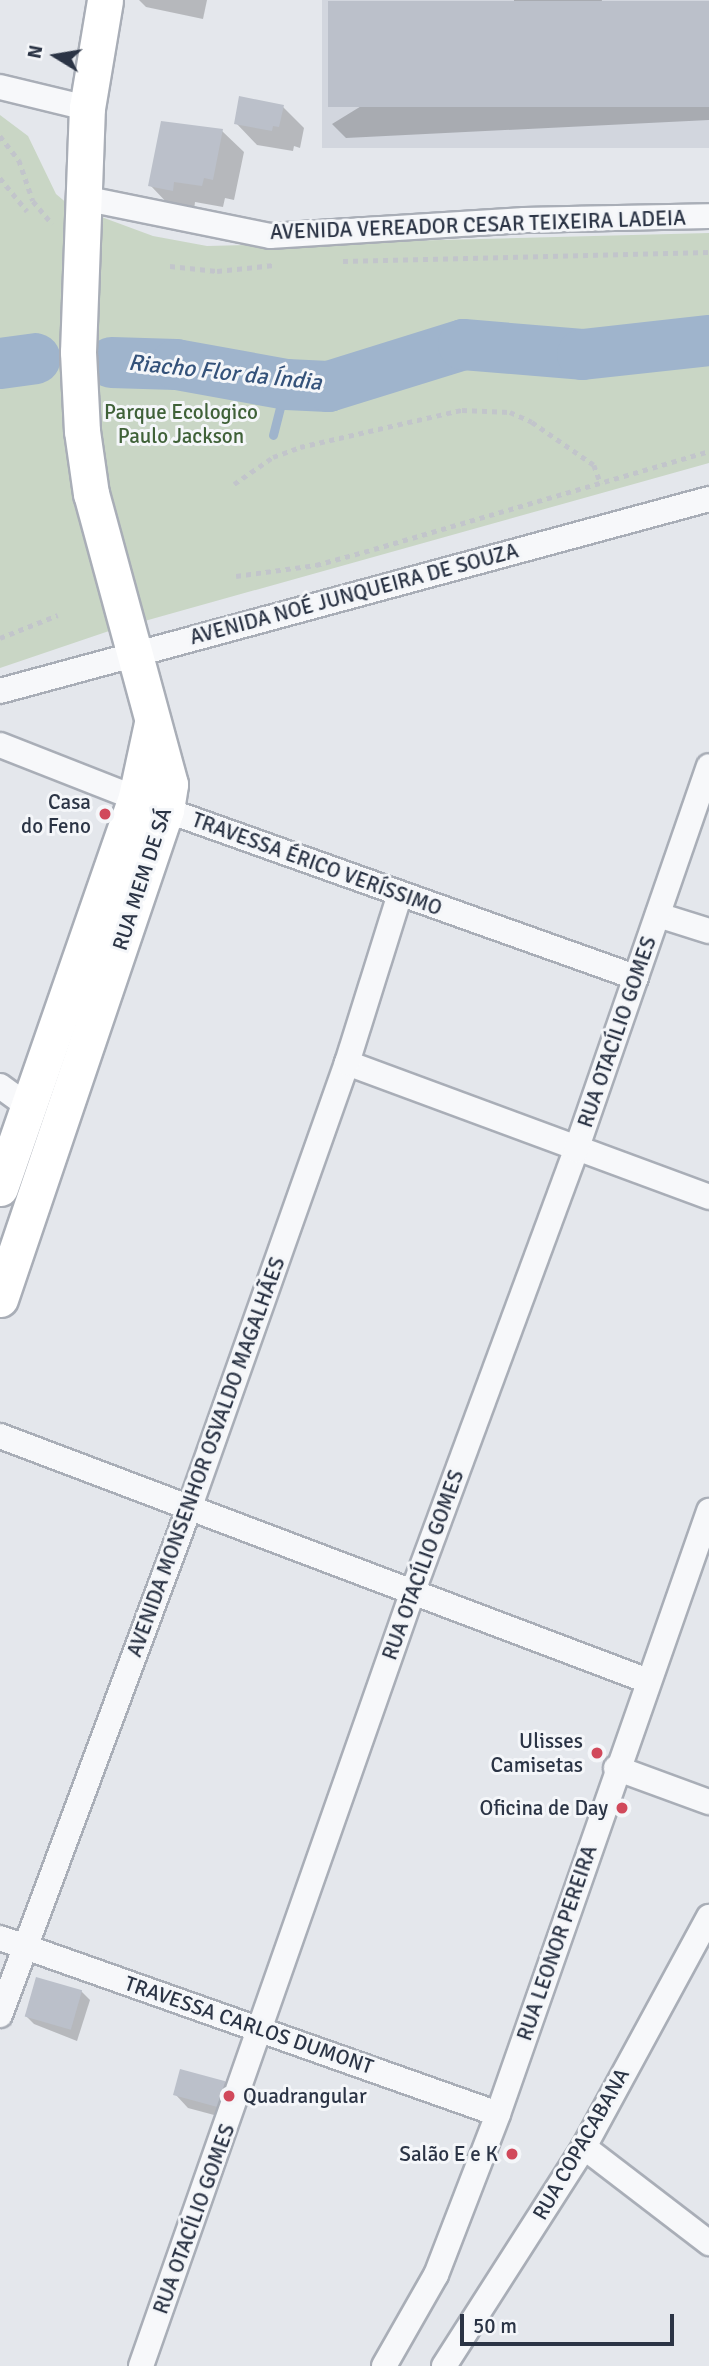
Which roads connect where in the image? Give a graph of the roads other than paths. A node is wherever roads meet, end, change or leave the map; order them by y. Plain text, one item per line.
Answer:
1 (105, 0) edge
2 (0, 87) edge
3 (87, 108) junction
4 (83, 198) junction
5 (709, 216) edge
6 (709, 499) edge
7 (132, 654) junction
8 (0, 691) edge
9 (0, 745) edge
10 (709, 766) edge
11 (151, 804) junction
12 (400, 894) junction
13 (658, 915) junction
14 (709, 931) edge
15 (636, 977) junction
16 (347, 1063) junction
17 (0, 1086) edge
18 (27, 1114) junction
19 (57, 1136) junction
20 (576, 1150) junction
21 (0, 1188) edge
22 (709, 1197) edge
23 (0, 1299) edge
24 (0, 1436) edge
25 (189, 1509) junction
26 (709, 1511) edge
27 (413, 1591) junction
28 (648, 1681) junction
29 (616, 1768) junction
30 (709, 1802) edge
31 (709, 1917) edge
32 (0, 1938) edge
33 (25, 1947) junction
34 (0, 2015) edge
35 (262, 2029) junction
36 (498, 2114) junction
37 (584, 2147) junction
38 (709, 2243) edge
39 (141, 2366) edge
40 (384, 2366) edge
41 (444, 2366) edge

1 - 3 street, RUA MEM DE SÁ
2 - 3 street
3 - 4 street, RUA MEM DE SÁ
4 - 5 street, AVENIDA VEREADOR CESAR TEIXEIRA LADEIA
4 - 7 street, RUA MEM DE SÁ
6 - 7 street, AVENIDA NOÉ JUNQUEIRA DE SOUZA
7 - 8 street, AVENIDA NOÉ JUNQUEIRA DE SOUZA
7 - 11 street, RUA MEM DE SÁ
9 - 11 street, TRAVESSA ÉRICO VERÍSSIMO
10 - 13 street, RUA OTACÍLIO GOMES
11 - 12 street, TRAVESSA ÉRICO VERÍSSIMO
11 - 18 street, RUA MEM DE SÁ
11 - 19 street, RUA MEM DE SÁ
12 - 15 street, TRAVESSA ÉRICO VERÍSSIMO
12 - 16 street, AVENIDA MONSENHOR OSVALDO MAGALHÃES
13 - 14 street
13 - 15 street, RUA OTACÍLIO GOMES
15 - 20 street, RUA OTACÍLIO GOMES
16 - 20 street
16 - 25 street, AVENIDA MONSENHOR OSVALDO MAGALHÃES
17 - 18 street
18 - 19 street
18 - 21 street, RUA MEM DE SÁ
19 - 23 street, RUA MEM DE SÁ
20 - 22 street
20 - 27 street, RUA OTACÍLIO GOMES
24 - 25 street
25 - 27 street
25 - 33 street, AVENIDA MONSENHOR OSVALDO MAGALHÃES
26 - 28 street, RUA LEONOR PEREIRA
27 - 28 street
27 - 35 street, RUA OTACÍLIO GOMES
28 - 29 street, RUA LEONOR PEREIRA
29 - 30 street
29 - 36 street, RUA LEONOR PEREIRA
31 - 37 street, RUA COPACABANA
32 - 33 street, TRAVESSA CARLOS DUMONT
33 - 34 street, AVENIDA MONSENHOR OSVALDO MAGALHÃES
33 - 35 street, TRAVESSA CARLOS DUMONT
35 - 36 street, TRAVESSA CARLOS DUMONT
35 - 39 street, RUA OTACÍLIO GOMES
36 - 40 street, RUA LEONOR PEREIRA
37 - 38 street
37 - 41 street, RUA COPACABANA

